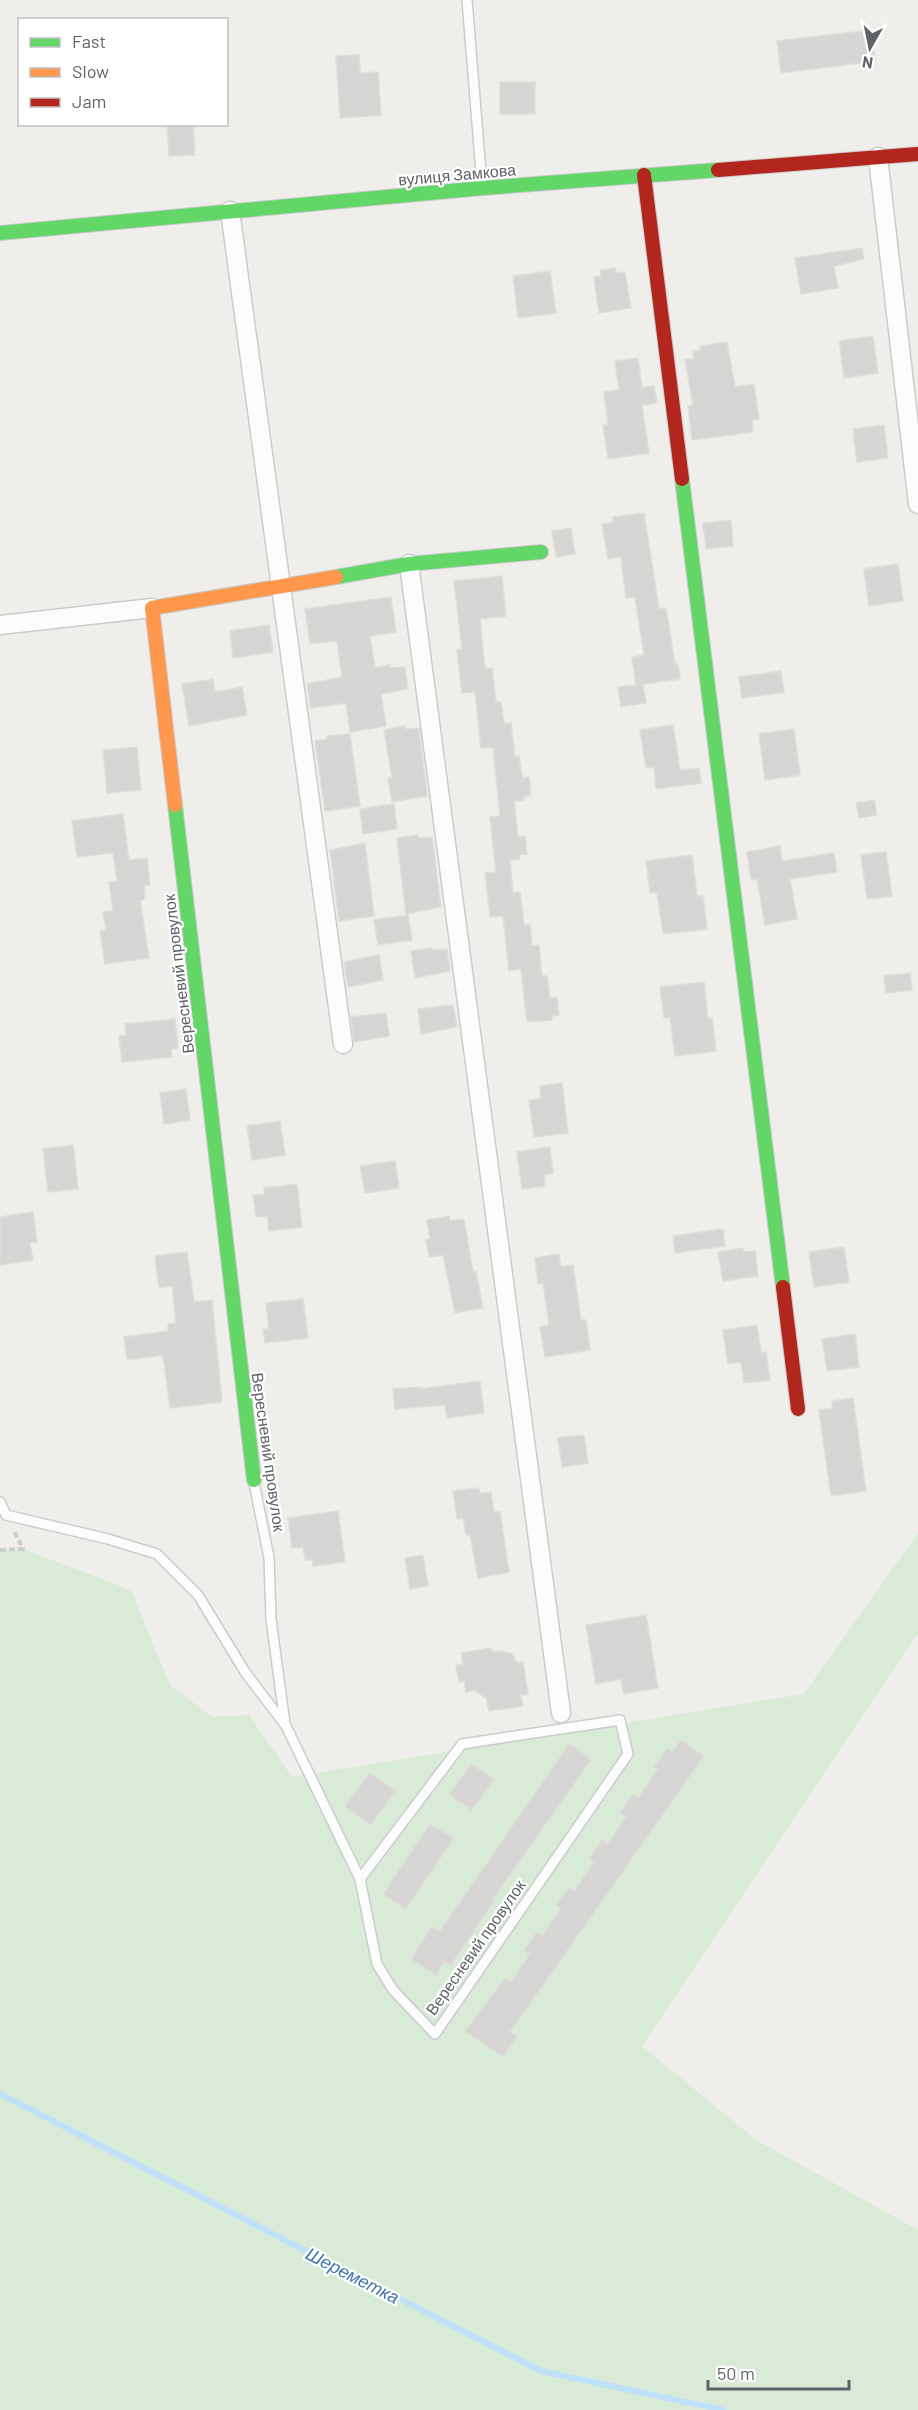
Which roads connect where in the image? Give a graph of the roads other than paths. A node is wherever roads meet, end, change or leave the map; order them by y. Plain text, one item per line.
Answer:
1 (467, 0) edge
2 (918, 154) edge
3 (878, 157) junction
4 (645, 175) junction
5 (483, 188) junction
6 (230, 211) junction
7 (0, 233) edge
8 (918, 504) edge
9 (541, 552) dead end
10 (409, 564) junction
11 (282, 587) junction
12 (152, 609) junction
13 (0, 625) edge
14 (343, 1044) dead end
15 (798, 1409) dead end
16 (254, 1480) joint
17 (0, 1502) edge
18 (561, 1713) dead end
19 (286, 1726) junction
20 (360, 1879) junction

1 - 5 lane
2 - 3 street, вулиця Замкова
3 - 4 street, вулиця Замкова
3 - 8 street
4 - 5 street, вулиця Замкова
4 - 15 street
5 - 6 street, вулиця Замкова
6 - 7 street, вулиця Замкова
6 - 11 street
9 - 10 street
10 - 11 street
10 - 18 street
11 - 12 street
11 - 14 street
12 - 13 street
12 - 16 street, Вересневий провулок
16 - 19 lane, Вересневий провулок
17 - 19 lane
19 - 20 lane
20 - 20 lane, Вересневий провулок

